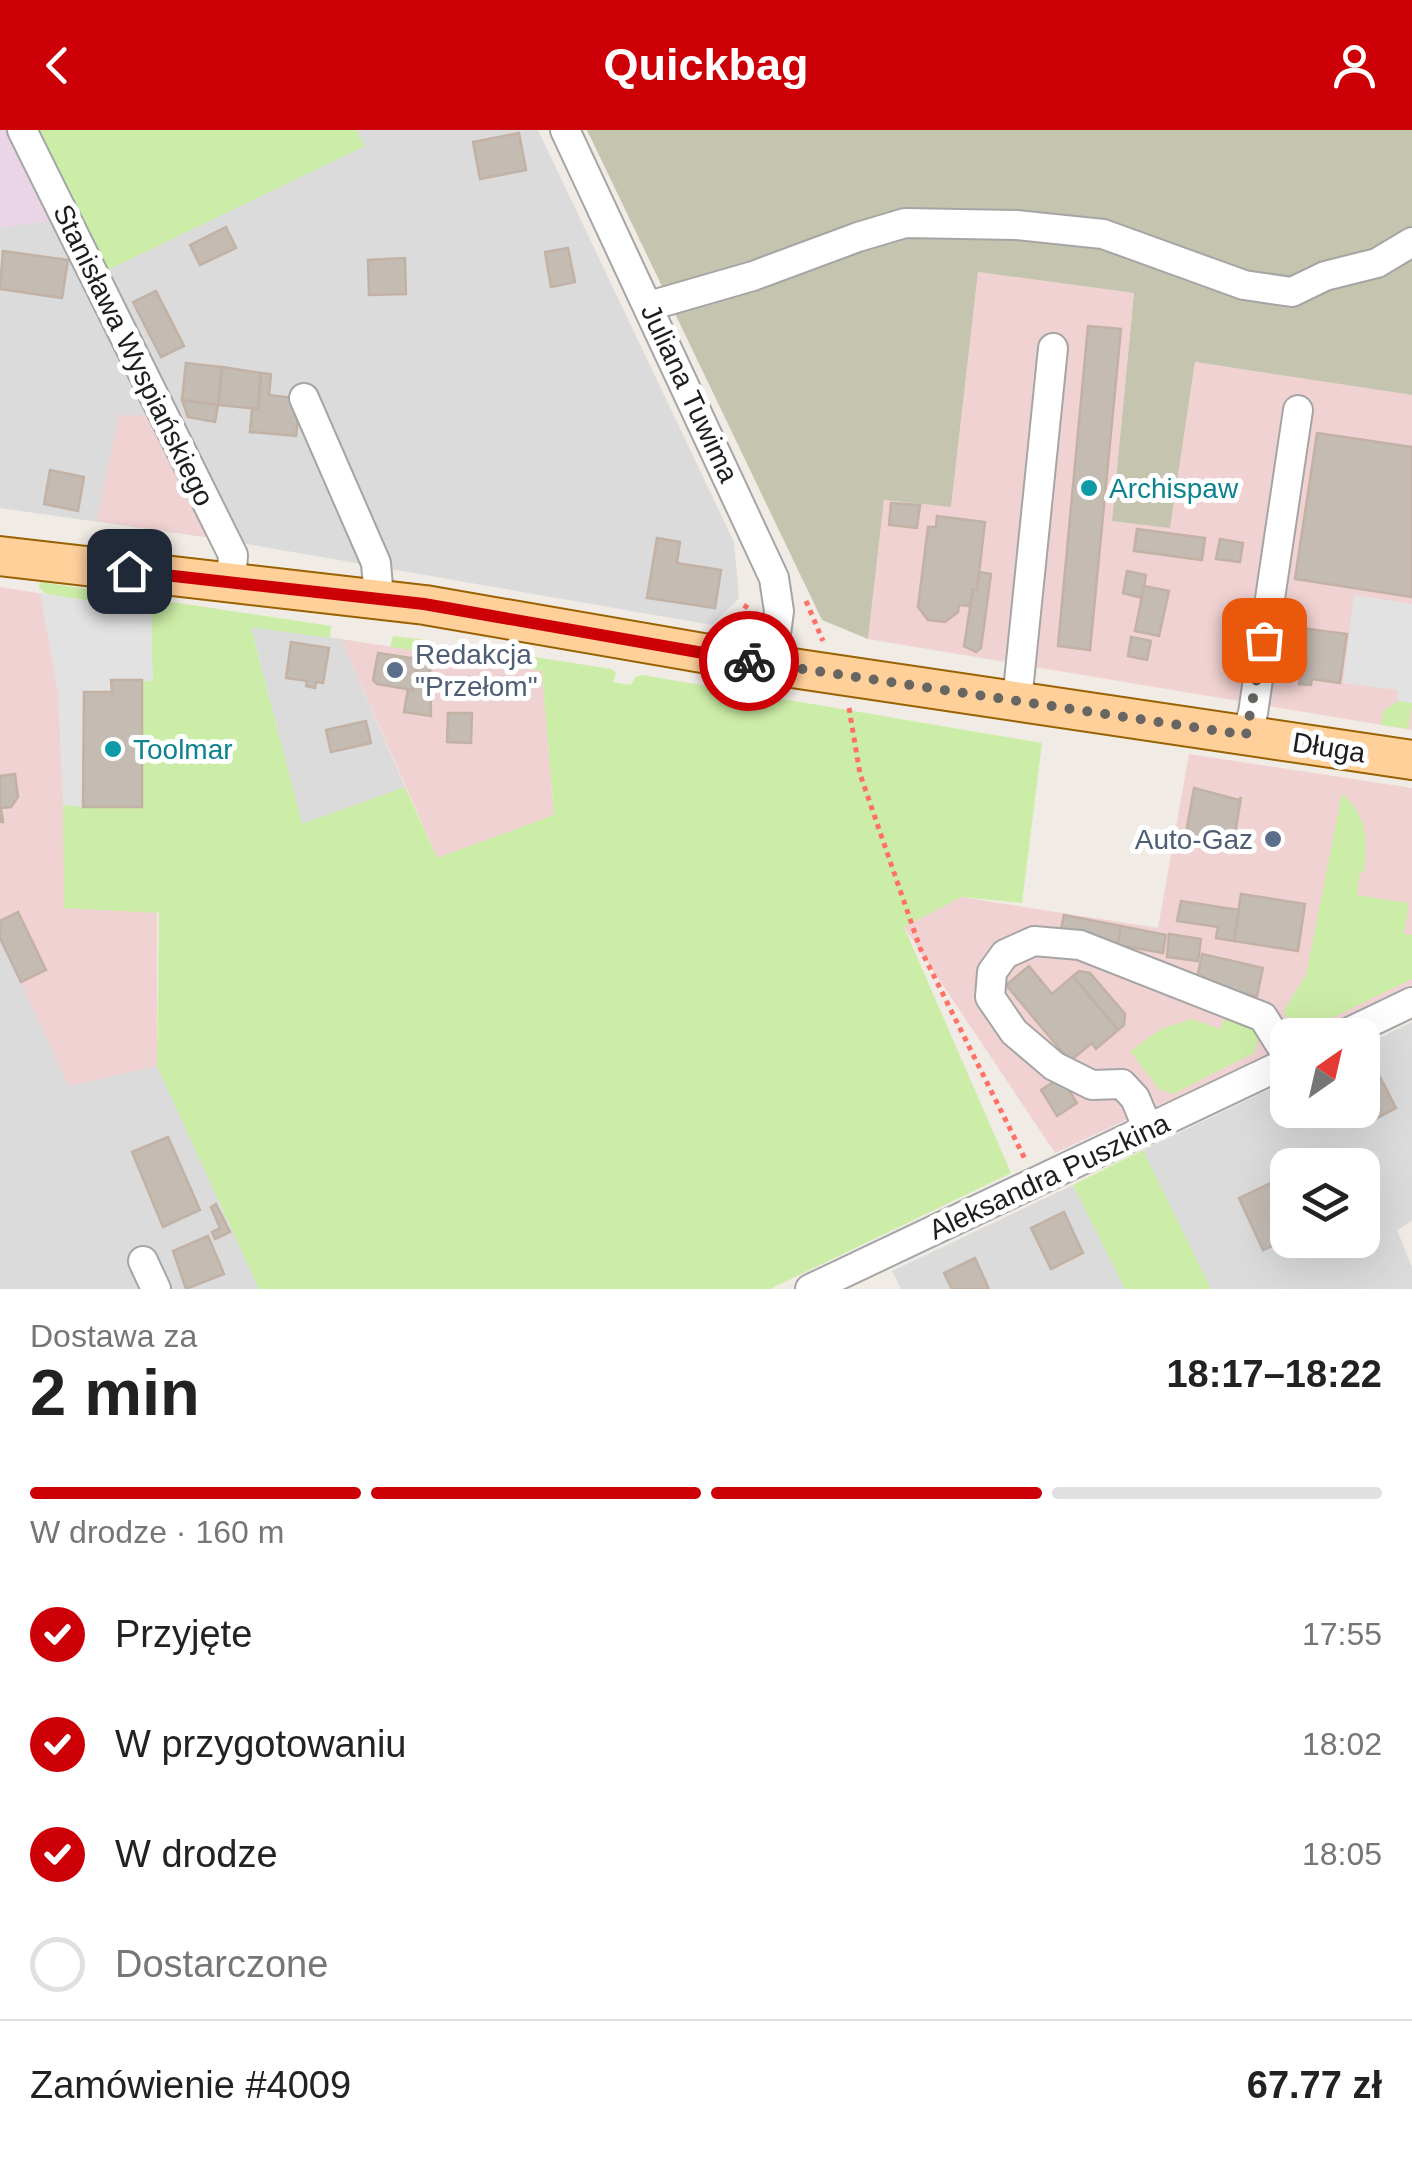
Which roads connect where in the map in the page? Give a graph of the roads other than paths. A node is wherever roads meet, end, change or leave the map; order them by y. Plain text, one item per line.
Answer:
1 (22, 130) edge
2 (564, 130) edge
3 (1412, 242) edge
4 (649, 306) junction
5 (1053, 348) dead end
6 (304, 398) dead end
7 (1298, 410) dead end
8 (0, 556) edge
9 (232, 583) junction
10 (379, 599) junction
11 (772, 665) junction
12 (1017, 701) junction
13 (1246, 735) junction
14 (1412, 760) edge
15 (1412, 1002) edge
16 (1379, 1018) edge
17 (1270, 1029) edge
18 (1270, 1069) edge
19 (1148, 1129) junction
20 (143, 1262) dead end
21 (156, 1289) edge
22 (810, 1289) edge

1 - 9 street, Stanisława Wyspiańskiego
2 - 4 street, Juliana Tuwima
3 - 4 street
4 - 11 street, Juliana Tuwima
5 - 12 street
6 - 10 street
7 - 13 street
8 - 9 main road, Długa
9 - 10 main road, Długa
10 - 11 main road, Długa
11 - 12 main road, Długa
12 - 13 main road, Długa
13 - 14 main road, Długa
15 - 16 street
17 - 19 street
18 - 19 street, Aleksandra Puszkina
19 - 22 street, Aleksandra Puszkina
20 - 21 street

